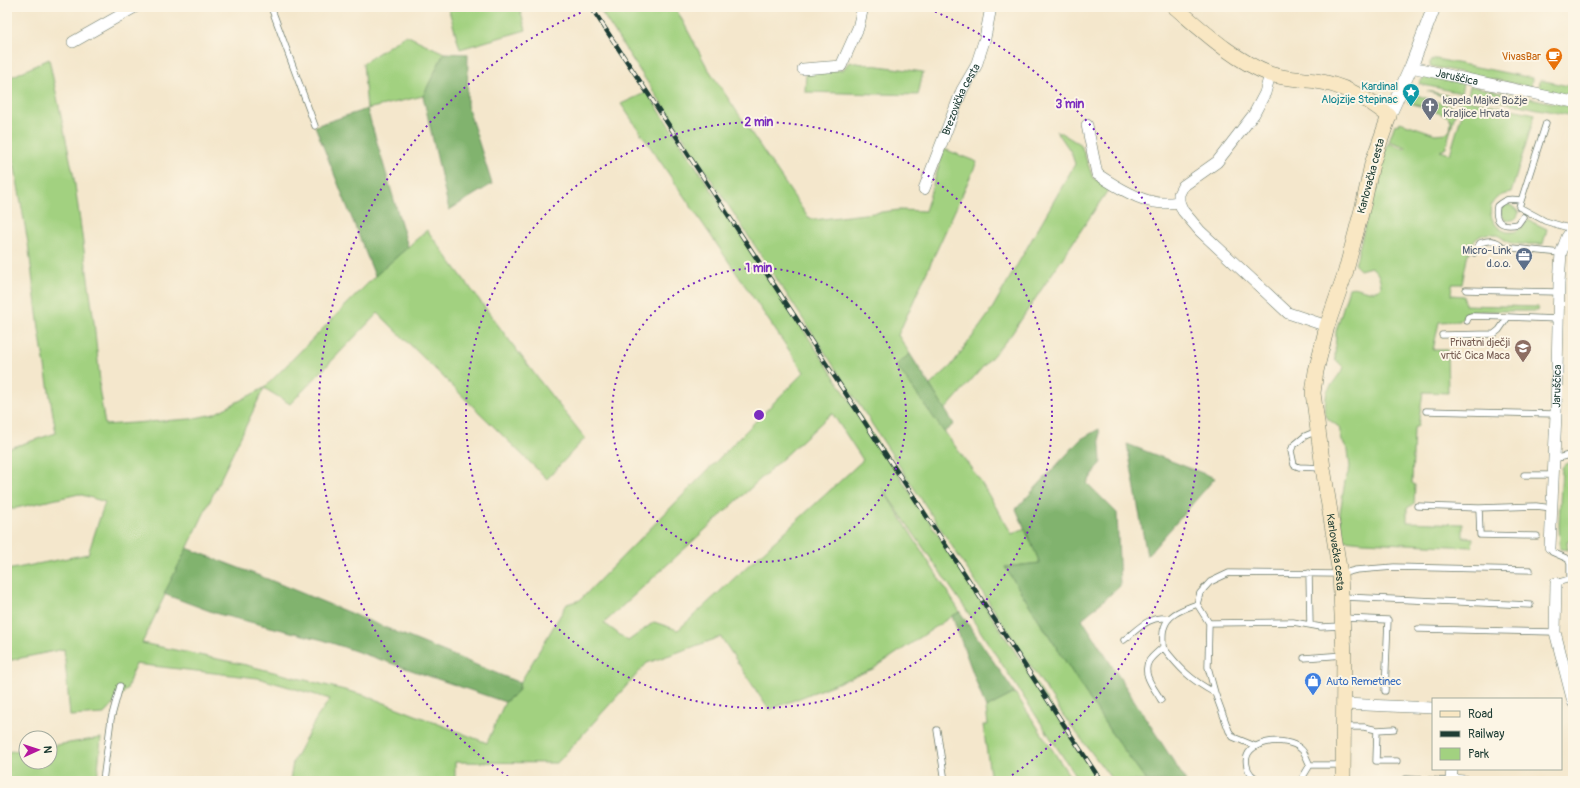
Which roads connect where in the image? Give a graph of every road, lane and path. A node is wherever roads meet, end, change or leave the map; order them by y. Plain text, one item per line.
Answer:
1 (135, 7) edge
2 (271, 7) edge
3 (863, 7) edge
4 (991, 7) edge
5 (1175, 7) edge
6 (1434, 7) edge
7 (73, 42) dead end
8 (1411, 67) junction
9 (804, 68) dead end
10 (1270, 74) junction
11 (1573, 102) edge
12 (1389, 116) junction
13 (1546, 123) dead end
14 (1086, 125) dead end
15 (315, 126) dead end
16 (924, 189) dead end
17 (1520, 200) junction
18 (1179, 202) junction
19 (1523, 217) dead end
20 (1573, 229) edge
21 (1474, 253) dead end
22 (1561, 253) junction
23 (1466, 290) dead end
24 (1559, 292) junction
25 (1508, 317) junction
26 (1558, 319) junction
27 (1467, 321) dead end
28 (1327, 326) junction
29 (1442, 335) dead end
30 (1426, 411) dead end
31 (1556, 414) junction
32 (1318, 431) junction
33 (1573, 454) edge
34 (1554, 459) junction
35 (1323, 468) junction
36 (1524, 475) dead end
37 (1553, 475) junction
38 (1417, 506) dead end
39 (1479, 508) junction
40 (1552, 508) junction
41 (1537, 536) dead end
42 (1550, 546) joint
43 (1571, 558) edge
44 (1530, 570) dead end
45 (1309, 573) junction
46 (1340, 574) junction
47 (1572, 578) edge
48 (1556, 583) joint
49 (1342, 597) junction
50 (1197, 604) junction
51 (1530, 605) dead end
52 (1169, 619) junction
53 (1343, 622) junction
54 (1209, 623) junction
55 (1310, 625) junction
56 (1418, 629) dead end
57 (1555, 632) junction
58 (1124, 640) dead end
59 (1163, 647) junction
60 (1344, 655) junction
61 (1304, 658) dead end
62 (120, 686) dead end
63 (1571, 688) edge
64 (1385, 691) dead end
65 (1215, 693) junction
66 (1161, 700) dead end
67 (1573, 702) edge
68 (1344, 704) junction
69 (1432, 708) edge
70 (1344, 726) junction
71 (1394, 729) dead end
72 (937, 730) dead end
73 (1377, 730) junction
74 (1255, 746) junction
75 (1396, 761) dead end
76 (1310, 765) junction
77 (1343, 765) junction
78 (1452, 777) edge
79 (1406, 779) dead end
80 (103, 781) edge
81 (945, 781) edge
82 (1261, 781) edge
83 (1298, 781) edge
84 (1343, 781) edge
85 (1465, 781) edge

1 - 7 street
2 - 15 lane
3 - 9 street
4 - 16 street, Brezovička cesta
5 - 10 main road
6 - 8 street, Karlovačka cesta
8 - 11 street, Jaruščica
8 - 12 street, Karlovačka cesta
10 - 12 main road
10 - 18 street
12 - 28 main road, Karlovačka cesta
13 - 17 lane
14 - 18 street
17 - 19 lane
17 - 20 lane
18 - 28 street
20 - 22 street, Jaruščica
21 - 22 lane
22 - 24 street, Jaruščica
23 - 24 lane
24 - 26 street, Jaruščica
25 - 26 lane
25 - 27 lane
25 - 29 lane
26 - 31 street, Jaruščica
28 - 32 main road, Karlovačka cesta
30 - 31 lane
31 - 34 street, Jaruščica
32 - 35 main road, Karlovačka cesta
32 - 35 lane
33 - 34 lane
34 - 37 street, Jaruščica
35 - 46 main road, Karlovačka cesta
36 - 37 lane
37 - 40 street, Jaruščica
38 - 39 lane
39 - 40 lane
39 - 41 lane
40 - 42 street, Jaruščica
42 - 43 lane
43 - 47 lane
44 - 46 lane
45 - 46 lane
45 - 50 lane
45 - 55 lane
46 - 49 main road, Karlovačka cesta
47 - 48 lane
48 - 57 street
49 - 51 lane
49 - 53 main road, Karlovačka cesta
50 - 52 lane
50 - 54 lane
52 - 58 lane
52 - 59 lane
53 - 55 lane
53 - 60 main road, Karlovačka cesta
53 - 64 lane
54 - 55 lane
54 - 65 lane
56 - 57 lane
57 - 63 street
59 - 65 lane
59 - 66 lane
60 - 61 lane
60 - 68 main road, Karlovačka cesta
62 - 80 lane
63 - 67 street
65 - 74 lane
68 - 69 street
68 - 70 main road, Karlovačka cesta
70 - 73 lane
70 - 77 main road, Karlovačka cesta
71 - 73 lane
72 - 81 lane
73 - 75 lane
74 - 76 lane
74 - 82 lane
76 - 77 lane
76 - 83 lane
77 - 84 main road, Karlovačka cesta
78 - 79 lane
78 - 85 street

